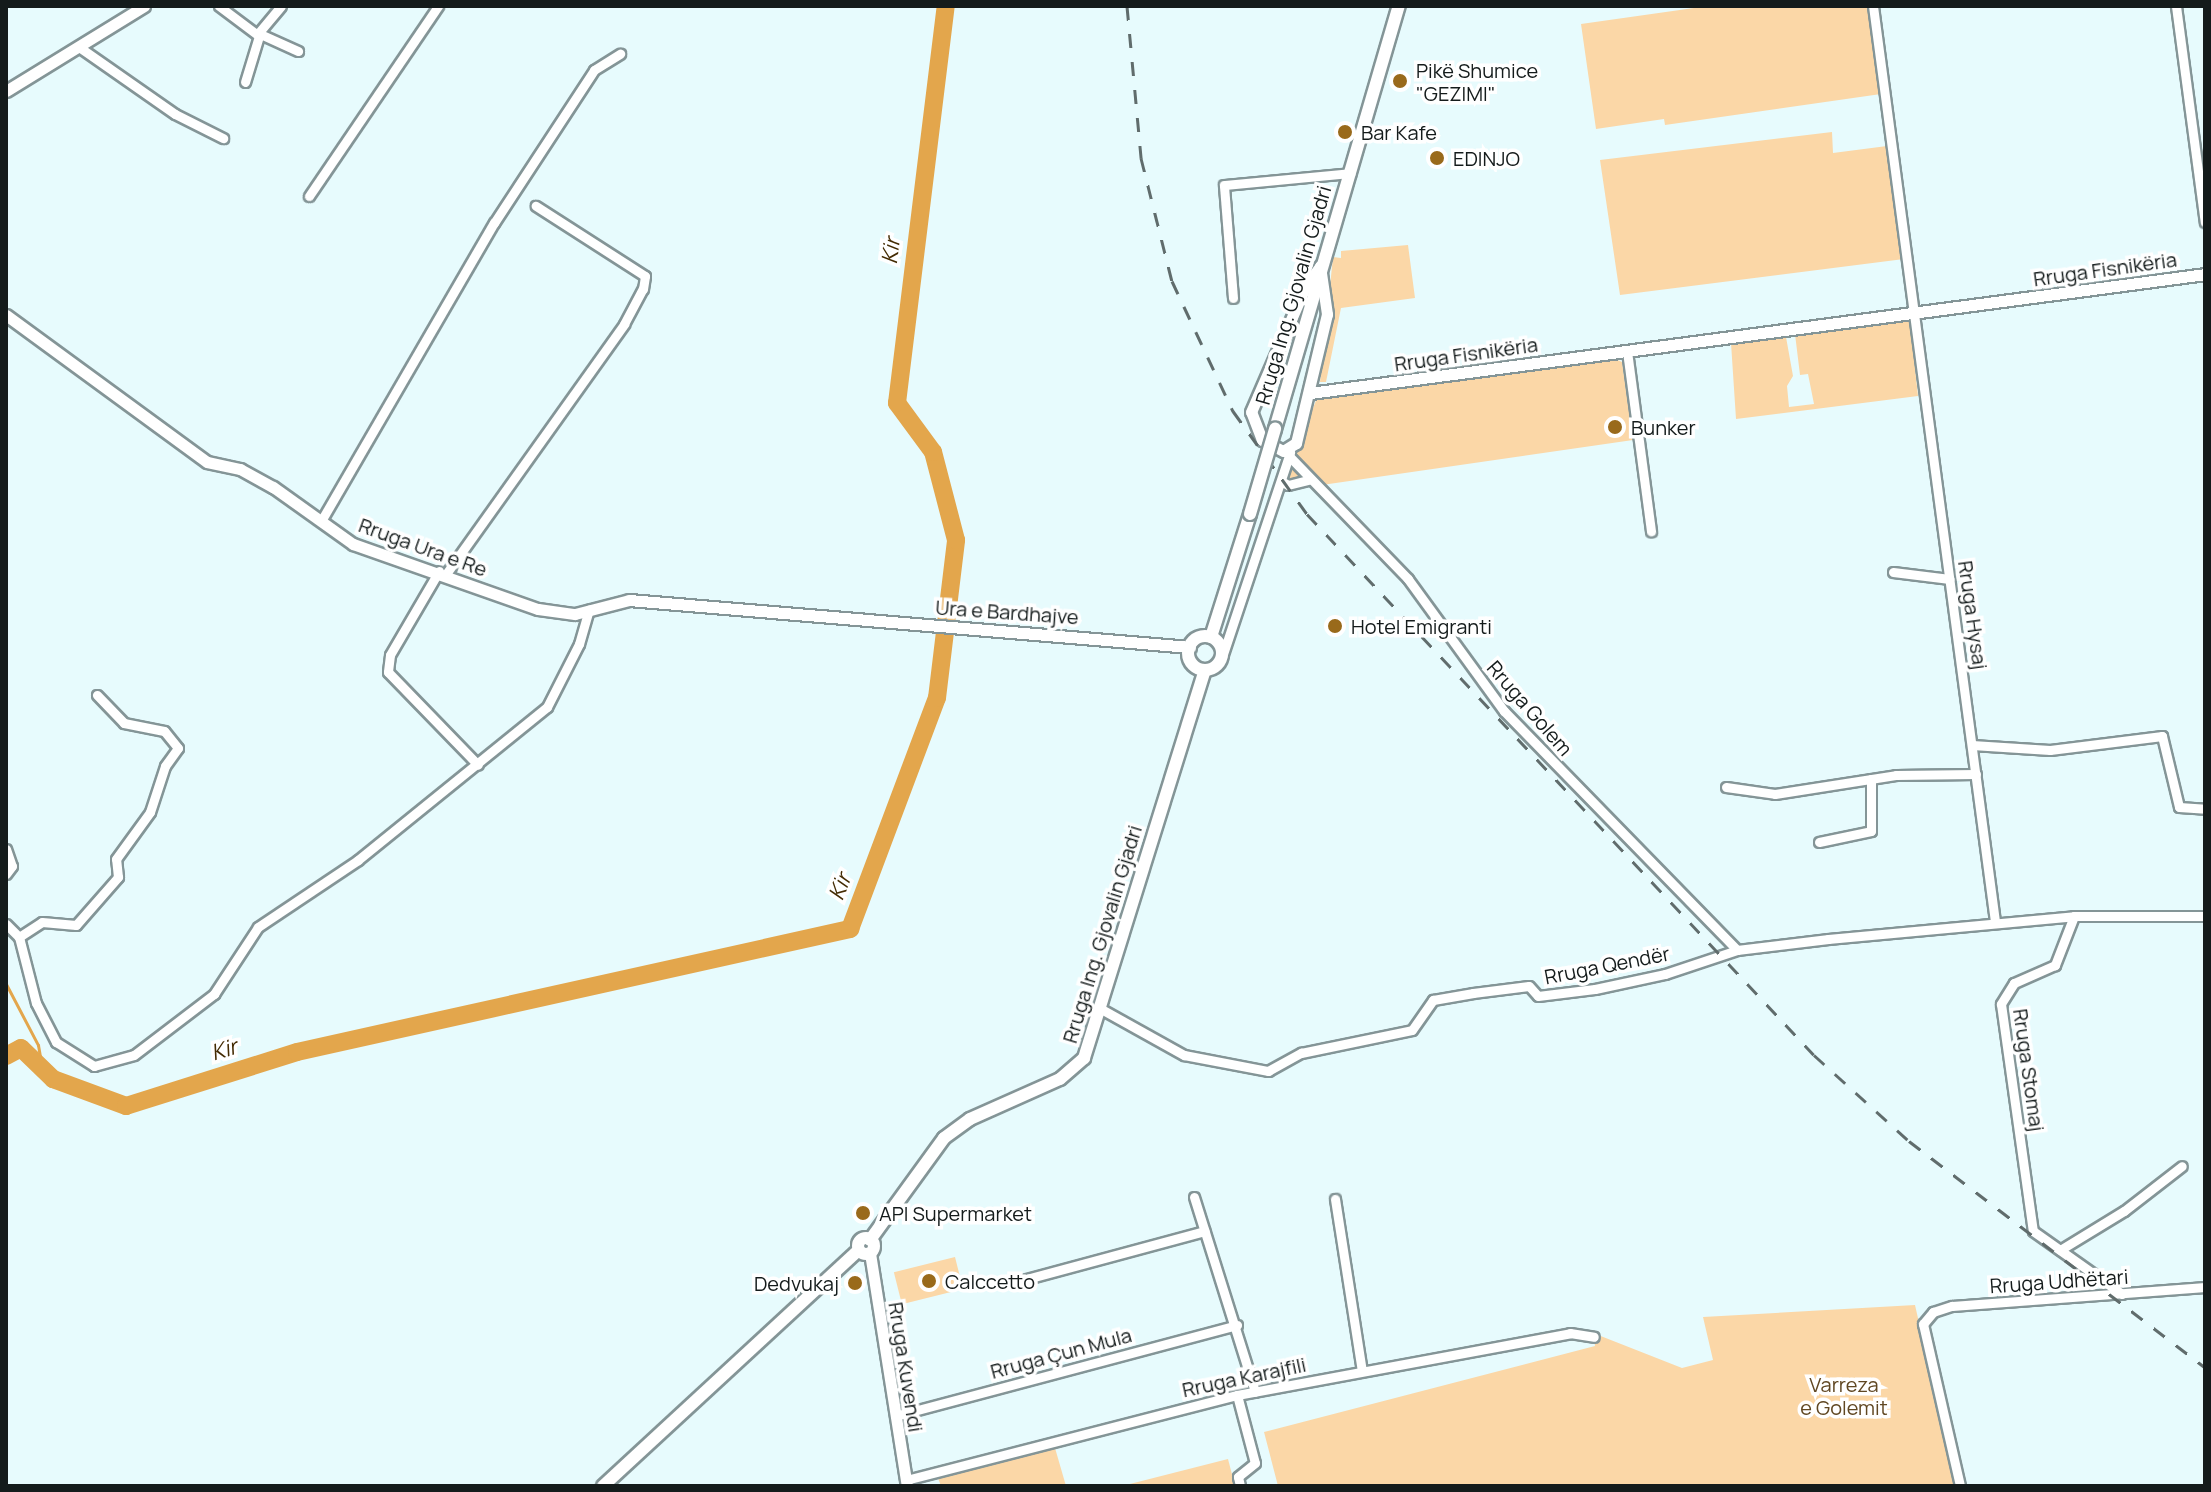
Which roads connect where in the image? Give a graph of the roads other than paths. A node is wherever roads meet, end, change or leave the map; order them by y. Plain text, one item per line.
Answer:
1 (144, 6) edge
2 (219, 6) edge
3 (281, 6) edge
4 (438, 6) edge
5 (1399, 6) edge
6 (1873, 6) edge
7 (2176, 6) edge
8 (258, 33) junction
9 (79, 47) junction
10 (298, 51) dead end
11 (620, 54) dead end
12 (245, 82) dead end
13 (6, 91) edge
14 (223, 138) dead end
15 (1350, 173) junction
16 (309, 196) dead end
17 (536, 206) dead end
18 (2205, 222) edge
19 (1320, 266) junction
20 (2205, 274) edge
21 (1233, 298) dead end
22 (1914, 313) junction
23 (6, 315) edge
24 (1627, 351) junction
25 (1310, 393) junction
26 (1290, 453) junction
27 (1308, 480) junction
28 (1281, 481) junction
29 (321, 521) junction
30 (1651, 531) dead end
31 (443, 572) junction
32 (1893, 572) dead end
33 (1950, 579) junction
34 (589, 609) junction
35 (843, 617) joint
36 (1211, 637) junction
37 (1190, 647) junction
38 (1222, 657) junction
39 (1205, 670) junction
40 (97, 695) dead end
41 (1972, 745) junction
42 (478, 765) junction
43 (1976, 774) junction
44 (1871, 779) junction
45 (1726, 787) dead end
46 (2205, 809) edge
47 (1819, 842) dead end
48 (6, 849) edge
49 (6, 874) edge
50 (2074, 916) junction
51 (2205, 916) edge
52 (1995, 921) junction
53 (6, 924) edge
54 (19, 937) junction
55 (1737, 950) junction
56 (1103, 1010) junction
57 (2182, 1166) dead end
58 (1194, 1197) dead end
59 (1335, 1199) dead end
60 (1205, 1231) junction
61 (866, 1247) junction
62 (2060, 1250) junction
63 (1023, 1280) dead end
64 (2205, 1287) edge
65 (2122, 1294) junction
66 (1237, 1325) junction
67 (1594, 1337) dead end
68 (1362, 1371) junction
69 (1255, 1392) junction
70 (1237, 1395) junction
71 (895, 1416) junction
72 (906, 1483) edge
73 (603, 1486) edge
74 (1240, 1486) edge
75 (1960, 1486) edge

1 - 9 street
2 - 8 street
3 - 8 street
4 - 16 street
5 - 15 main road, Rruga Ing. Gjovalin Gjadri
6 - 22 street
7 - 18 street
8 - 10 street
8 - 12 street
9 - 13 street
9 - 14 street
11 - 29 street
15 - 19 main road, Rruga Ing. Gjovalin Gjadri
15 - 21 street, Rruga Ing. Gjovalin Gjadri
17 - 31 street
19 - 25 street
19 - 26 street
19 - 36 main road, Rruga Ing. Gjovalin Gjadri, bridge
20 - 22 street, Rruga Fisnikëria
22 - 24 street, Rruga Fisnikëria
22 - 33 street, Rruga Hysaj
23 - 29 street, Rruga Ura e Re
24 - 25 street, Rruga Fisnikëria
24 - 30 street
25 - 26 street
26 - 27 street, Rruga Golem
26 - 28 street
27 - 28 street
27 - 55 street, Rruga Golem
28 - 38 street
29 - 31 street, Rruga Ura e Re
31 - 34 street, Rruga Ura e Re
31 - 42 street
32 - 33 street
33 - 41 street, Rruga Hysaj
34 - 35 street, Rruga Ura e Re
34 - 42 street
35 - 37 street, Ura e Bardhajve
36 - 37 main road
36 - 38 main road
37 - 39 main road
38 - 39 main road
39 - 56 main road, Rruga Ing. Gjovalin Gjadri
40 - 54 street
41 - 43 street, Rruga Hysaj
41 - 46 street
42 - 54 street
43 - 44 street
43 - 52 street, Rruga Hysaj
44 - 45 street
44 - 47 street
48 - 49 street
50 - 51 street, Rruga Qendër
50 - 52 street, Rruga Qendër
50 - 62 street, Rruga Stomaj
52 - 55 street, Rruga Qendër
53 - 54 street
55 - 56 street, Rruga Qendër
56 - 61 main road, Rruga Ing. Gjovalin Gjadri
57 - 62 street
58 - 60 street
59 - 68 street
60 - 63 street
60 - 66 street
61 - 71 street, Rruga Kuvendi
61 - 73 main road, Rruga Ing. Gjovalin Gjadri
62 - 65 street, Rruga Stomaj
64 - 65 street, Rruga Udhëtari
65 - 75 street, Rruga Udhëtari
66 - 69 street
66 - 71 street, Rruga Çun Mula
67 - 68 street, Rruga Karajfili
68 - 69 street, Rruga Karajfili
69 - 70 street, Rruga Karajfili
70 - 72 street, Rruga Karajfili
70 - 74 street
71 - 72 street, Rruga Kuvendi

